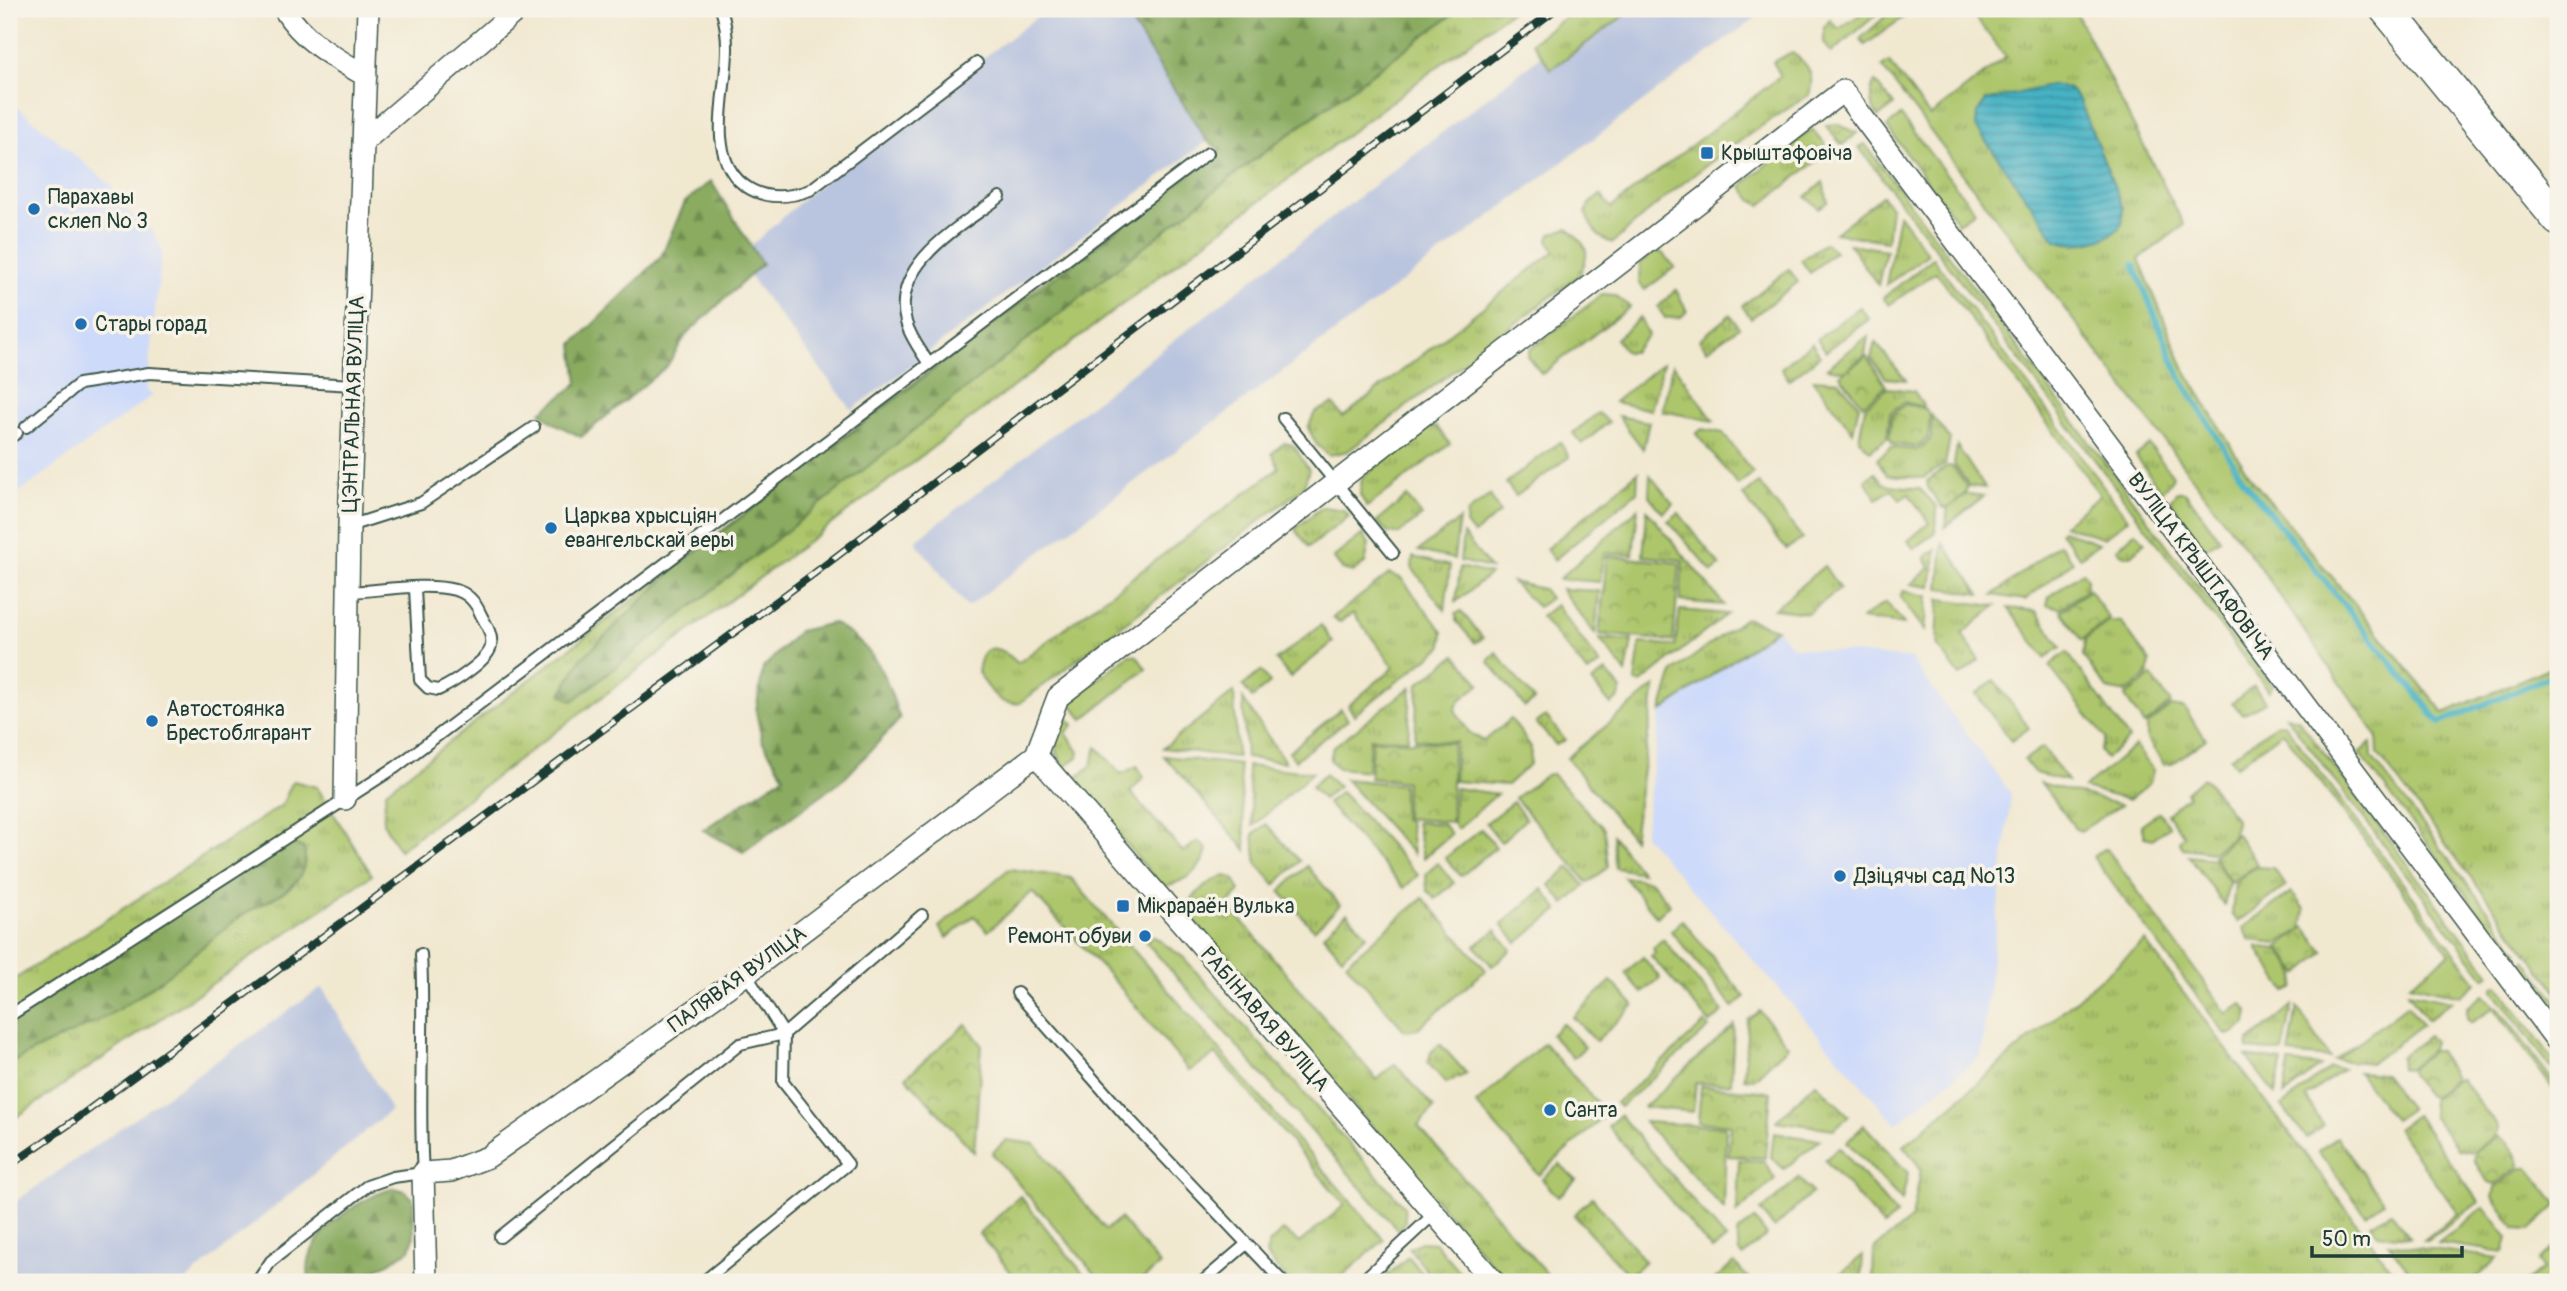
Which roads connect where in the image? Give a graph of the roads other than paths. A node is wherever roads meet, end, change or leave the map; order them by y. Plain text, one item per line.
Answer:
1 (284, 9) edge
2 (368, 9) edge
3 (518, 9) edge
4 (721, 9) edge
5 (2386, 9) edge
6 (977, 63) dead end
7 (366, 76) junction
8 (363, 142) junction
9 (1208, 153) dead end
10 (1000, 197) dead end
11 (2558, 219) edge
12 (929, 364) junction
13 (354, 385) junction
14 (1283, 418) dead end
15 (534, 427) dead end
16 (17, 433) edge
17 (1337, 484) junction
18 (349, 526) junction
19 (1393, 553) dead end
20 (415, 589) junction
21 (347, 592) junction
22 (1037, 755) junction
23 (345, 799) junction
24 (922, 915) dead end
25 (421, 954) dead end
26 (746, 974) junction
27 (1017, 993) dead end
28 (9, 1016) edge
29 (784, 1034) junction
30 (2558, 1042) edge
31 (423, 1173) junction
32 (1434, 1214) junction
33 (500, 1237) dead end
34 (1243, 1247) dead end
35 (257, 1282) edge
36 (426, 1282) edge
37 (703, 1282) edge
38 (1202, 1282) edge
39 (1283, 1282) edge
40 (1361, 1282) edge
41 (1494, 1282) edge

1 - 7 street
2 - 7 street, ЦЭНТРАЛЬНАЯ ВУЛІЦА
3 - 8 street
4 - 6 lane
5 - 11 main road
7 - 8 street, ЦЭНТРАЛЬНАЯ ВУЛІЦА
8 - 13 street, ЦЭНТРАЛЬНАЯ ВУЛІЦА
9 - 12 lane
10 - 12 lane
12 - 23 lane
13 - 16 lane
13 - 18 street, ЦЭНТРАЛЬНАЯ ВУЛІЦА
14 - 17 lane
15 - 18 lane
17 - 19 lane
17 - 22 street
17 - 30 street, ВУЛІЦА КРЫШТАФОВІЧА
18 - 21 street, ЦЭНТРАЛЬНАЯ ВУЛІЦА
20 - 20 lane
20 - 21 lane
21 - 23 street, ЦЭНТРАЛЬНАЯ ВУЛІЦА
22 - 26 street, ПАЛЯВАЯ ВУЛІЦА
22 - 32 street, РАБІНАВАЯ ВУЛІЦА
23 - 28 lane
24 - 29 lane
25 - 31 lane
26 - 29 lane
26 - 31 street, ПАЛЯВАЯ ВУЛІЦА
27 - 39 lane
29 - 33 lane
29 - 37 lane
31 - 35 lane
31 - 36 street
32 - 40 lane
32 - 41 street, РАБІНАВАЯ ВУЛІЦА
34 - 38 lane

